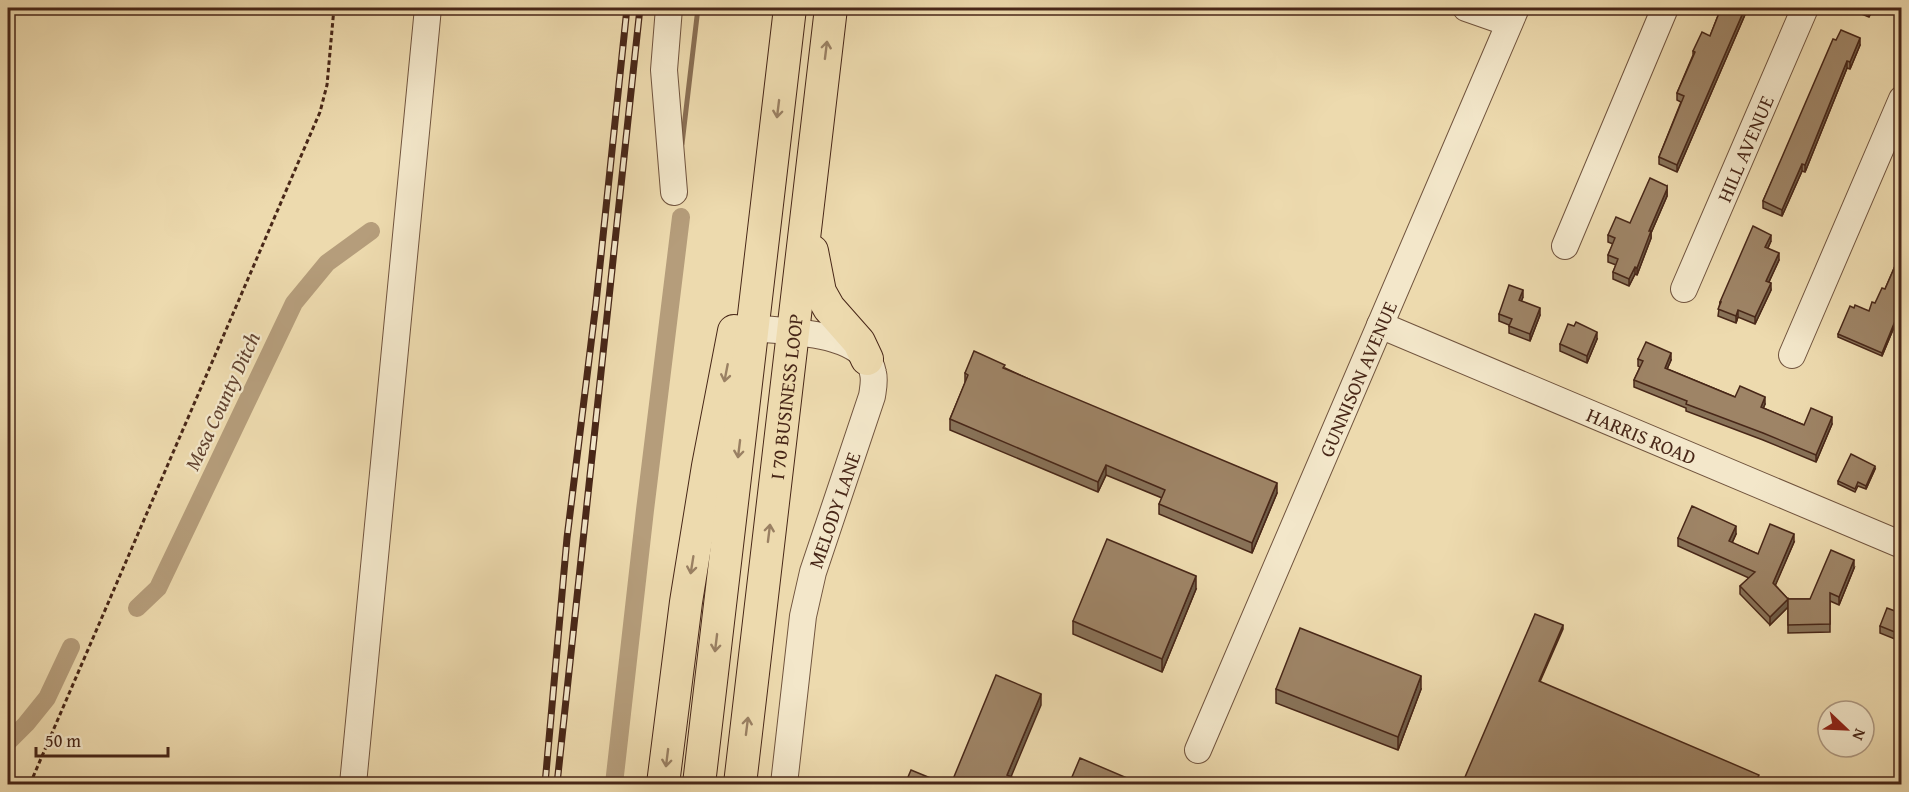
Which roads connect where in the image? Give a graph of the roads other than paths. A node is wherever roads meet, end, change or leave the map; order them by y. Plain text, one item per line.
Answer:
1 (428, 8) edge
2 (669, 8) edge
3 (790, 8) edge
4 (831, 8) edge
5 (1466, 8) edge
6 (1665, 8) edge
7 (1804, 8) edge
8 (1513, 15) edge
9 (1902, 99) edge
10 (773, 151) junction
11 (809, 191) junction
12 (674, 192) dead end
13 (1565, 246) dead end
14 (1684, 289) dead end
15 (1380, 325) junction
16 (753, 328) junction
17 (793, 333) junction
18 (1792, 355) dead end
19 (867, 359) junction
20 (1902, 546) edge
21 (1198, 750) dead end
22 (353, 784) edge
23 (663, 784) edge
24 (699, 784) edge
25 (740, 784) edge
26 (784, 784) edge

1 - 22 street
2 - 12 street
3 -> 10 main road, I 70 BUSINESS LOOP
11 -> 4 main road, I 70 BUSINESS LOOP
5 - 8 street
6 - 13 street
7 - 14 street, HILL AVENUE
8 - 15 street, GUNNISON AVENUE
9 - 18 street
10 - 16 main road, I 70 BUSINESS LOOP
10 -> 23 main road
11 - 17 main road, I 70 BUSINESS LOOP
11 - 19 main road
15 - 20 street, HARRIS ROAD
15 - 21 street, GUNNISON AVENUE
16 - 17 street
16 -> 24 main road, I 70 BUSINESS LOOP
17 - 19 street
25 -> 17 main road, I 70 BUSINESS LOOP
19 - 26 street, MELODY LANE

